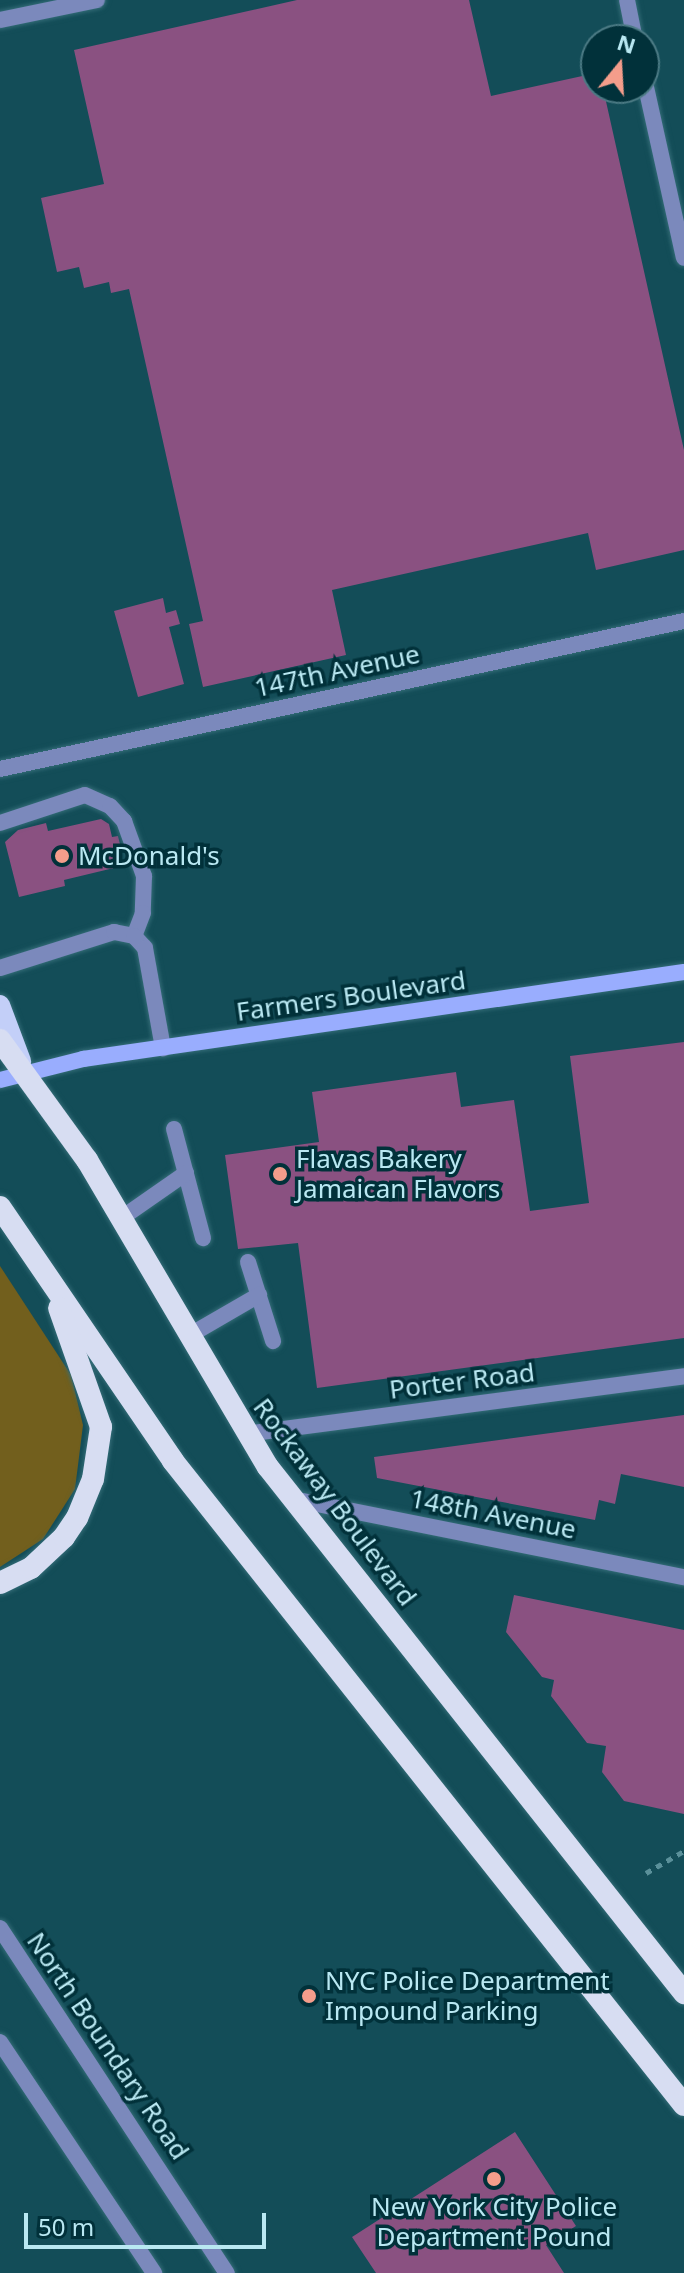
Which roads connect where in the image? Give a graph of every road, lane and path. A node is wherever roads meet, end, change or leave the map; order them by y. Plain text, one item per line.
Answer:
1 (627, 0) edge
2 (87, 1) edge
3 (0, 20) edge
4 (632, 24) edge
5 (650, 104) edge
6 (683, 249) edge
7 (684, 621) edge
8 (0, 769) edge
9 (0, 823) edge
10 (134, 936) junction
11 (0, 968) edge
12 (684, 972) edge
13 (0, 1005) edge
14 (0, 1040) edge
15 (163, 1048) junction
16 (25, 1072) junction
17 (0, 1080) edge
18 (0, 1092) edge
19 (174, 1129) dead end
20 (186, 1173) junction
21 (0, 1207) edge
22 (123, 1217) junction
23 (203, 1238) dead end
24 (248, 1262) dead end
25 (48, 1277) junction
26 (259, 1295) junction
27 (190, 1335) junction
28 (273, 1341) dead end
29 (684, 1376) edge
30 (246, 1434) junction
31 (292, 1499) junction
32 (684, 1577) edge
33 (0, 1583) edge
34 (684, 1851) edge
35 (646, 1873) dead end
36 (0, 1928) edge
37 (684, 1993) edge
38 (0, 2042) edge
39 (684, 2105) edge
40 (154, 2273) edge
41 (227, 2273) edge

1 - 4 street
2 - 3 street
5 - 6 street
7 - 8 street, 147th Avenue
9 - 10 street
10 - 11 street
10 - 15 street
12 - 15 main road, Farmers Boulevard
13 - 16 main road, Rockaway Boulevard
14 - 16 highway
15 - 16 main road, Farmers Boulevard
16 - 17 main road, Farmers Boulevard
16 - 18 main road
16 - 22 highway, Rockaway Boulevard
19 - 20 street
20 - 22 street
20 - 23 street
21 - 25 highway
22 - 27 highway, Rockaway Boulevard
24 - 26 street
25 - 33 highway
25 - 39 highway
26 - 27 street
26 - 28 street
27 - 30 highway, Rockaway Boulevard
29 - 30 street, Porter Road
30 - 31 highway, Rockaway Boulevard
31 - 32 street, 148th Avenue
31 - 37 highway, Rockaway Boulevard
34 - 35 path
36 - 41 street, North Boundary Road
38 - 40 street

